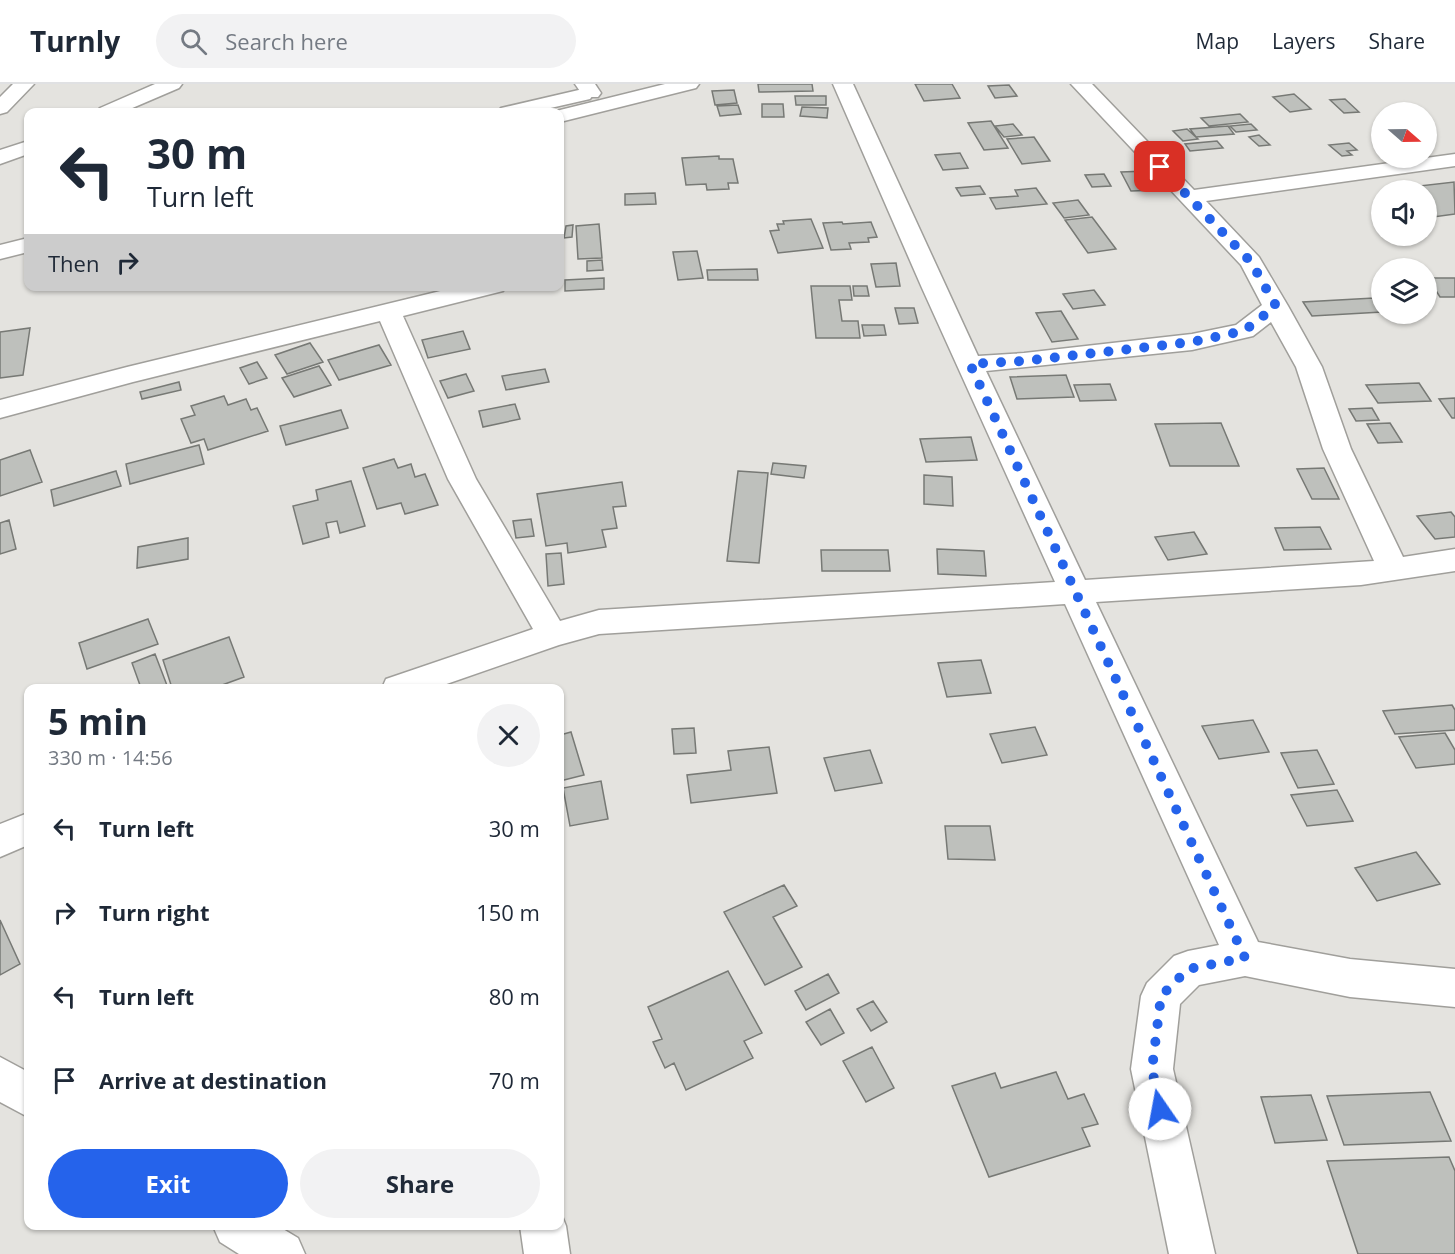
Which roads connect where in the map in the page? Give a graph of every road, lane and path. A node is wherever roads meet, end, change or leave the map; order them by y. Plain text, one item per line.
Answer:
1 (24, 84) edge
2 (172, 84) edge
3 (628, 84) edge
4 (688, 84) edge
5 (843, 84) edge
6 (1081, 84) edge
7 (588, 88) edge
8 (0, 108) edge
9 (116, 108) edge
10 (521, 108) edge
11 (564, 115) edge
12 (24, 149) edge
13 (0, 158) edge
14 (1455, 160) edge
15 (1189, 196) junction
16 (24, 227) edge
17 (0, 233) edge
18 (24, 246) edge
19 (0, 252) edge
20 (474, 291) edge
21 (1276, 306) junction
22 (389, 312) junction
23 (970, 364) junction
24 (0, 409) edge
25 (1455, 560) edge
26 (1393, 569) junction
27 (1076, 593) junction
28 (552, 635) junction
29 (448, 680) edge
30 (424, 684) edge
31 (24, 831) edge
32 (0, 841) edge
33 (1245, 958) junction
34 (1455, 988) edge
35 (0, 1078) edge
36 (24, 1093) edge
37 (243, 1230) edge
38 (544, 1230) edge
39 (282, 1254) edge
40 (547, 1254) edge
41 (1192, 1254) edge

1 - 8 street
2 - 9 street
3 - 7 street
4 - 11 street
5 - 23 street
6 - 15 street
7 - 10 street
12 - 13 street
14 - 15 street
15 - 21 street
16 - 17 street
18 - 19 street
20 - 22 street
21 - 23 street
21 - 26 street
22 - 24 street
22 - 28 street
23 - 27 street
25 - 26 street
26 - 27 street
27 - 28 street
27 - 33 street
28 - 29 street
29 - 30 street
31 - 32 street
33 - 34 street
33 - 41 street
35 - 36 street
37 - 39 street
38 - 40 street

